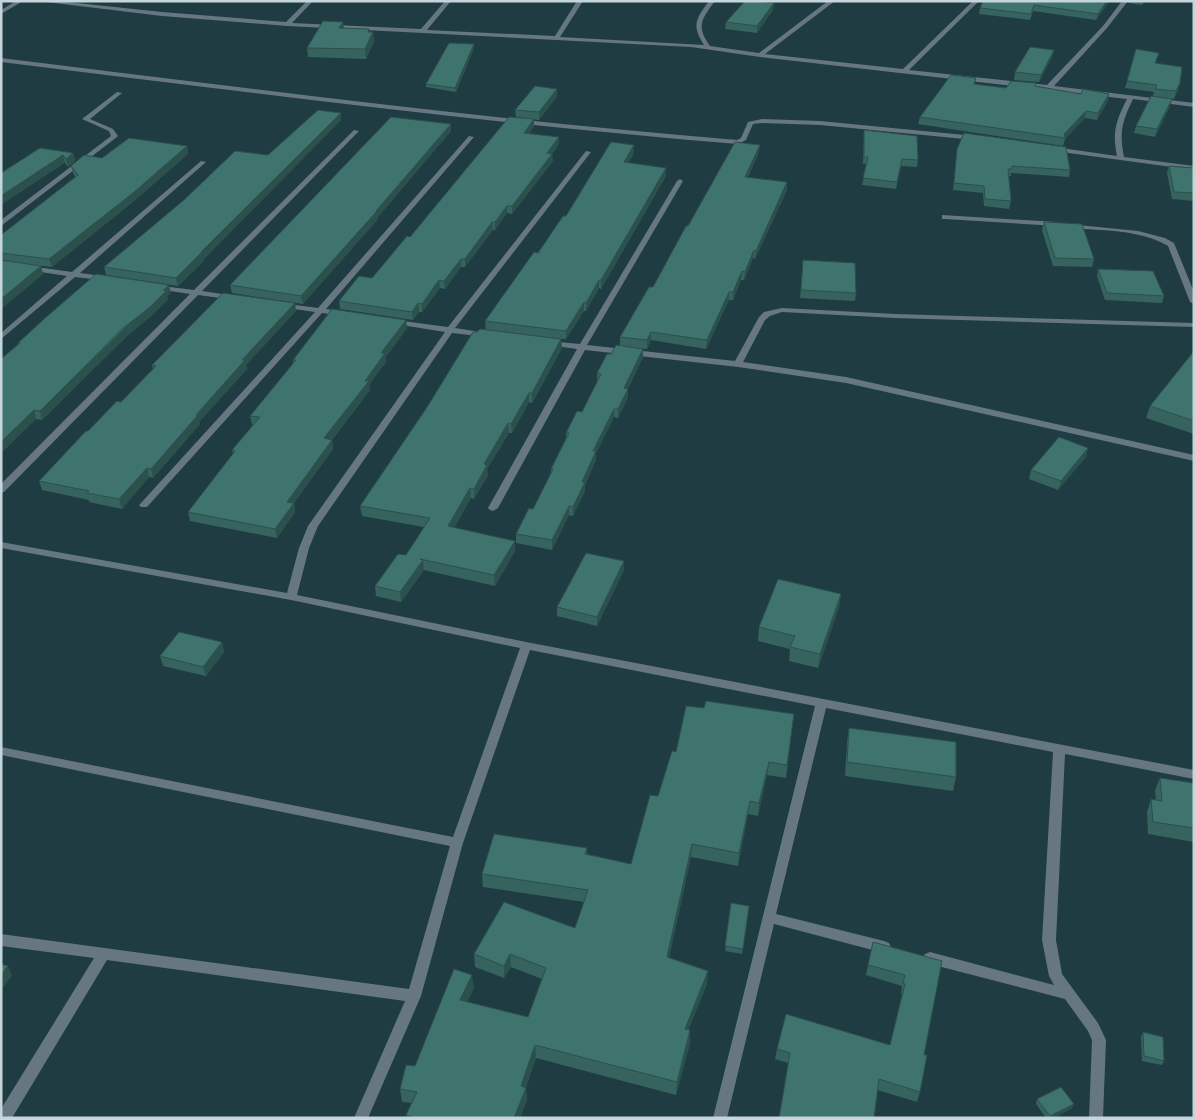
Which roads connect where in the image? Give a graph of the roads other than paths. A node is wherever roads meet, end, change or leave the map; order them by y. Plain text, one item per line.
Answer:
1 (20, 1) edge
2 (43, 1) edge
3 (310, 1) edge
4 (448, 1) edge
5 (580, 1) edge
6 (712, 1) edge
7 (832, 1) edge
8 (976, 1) edge
9 (1125, 1) edge
10 (1, 12) edge
11 (287, 24) junction
12 (422, 32) junction
13 (556, 39) junction
14 (708, 47) junction
15 (760, 55) junction
16 (1, 60) edge
17 (905, 70) junction
18 (1049, 87) junction
19 (119, 93) dead end
20 (1131, 98) junction
21 (1194, 105) edge
22 (356, 131) dead end
23 (471, 138) dead end
24 (986, 140) edge
25 (1051, 149) edge
26 (588, 152) dead end
27 (1121, 157) junction
28 (203, 162) dead end
29 (1194, 168) edge
30 (680, 181) dead end
31 (945, 217) dead end
32 (1, 224) edge
33 (1, 264) edge
34 (72, 275) junction
35 (111, 280) edge
36 (150, 286) edge
37 (198, 292) junction
38 (245, 300) edge
39 (1194, 302) edge
40 (273, 304) edge
41 (320, 311) junction
42 (348, 315) edge
43 (385, 321) edge
44 (1194, 325) edge
45 (450, 330) junction
46 (497, 336) edge
47 (1, 337) edge
48 (535, 341) edge
49 (582, 347) junction
50 (738, 364) junction
51 (1194, 458) edge
52 (1, 490) edge
53 (144, 505) dead end
54 (494, 508) dead end
55 (1, 545) edge
56 (291, 597) junction
57 (526, 646) junction
58 (821, 704) junction
59 (1060, 749) junction
60 (1, 751) edge
61 (1194, 775) edge
62 (457, 843) junction
63 (769, 917) junction
64 (1, 940) edge
65 (894, 949) edge
66 (104, 954) junction
67 (914, 954) edge
68 (1068, 994) junction
69 (414, 996) junction
70 (4, 1118) edge
71 (361, 1118) edge
72 (720, 1118) edge
73 (1096, 1118) edge

1 - 10 street
2 - 11 street
3 - 11 street
4 - 12 street
5 - 13 street
6 - 14 street
7 - 15 street
8 - 17 street
9 - 18 street
11 - 12 street
12 - 13 street
13 - 14 street
14 - 15 street
15 - 17 street
16 - 24 street
17 - 18 street
18 - 20 street
19 - 32 street
20 - 21 street
20 - 27 street
22 - 37 street
23 - 41 street
25 - 27 street
26 - 45 street
27 - 29 street
28 - 34 street
30 - 49 street
31 - 39 street
33 - 34 street
34 - 35 street
34 - 47 street
36 - 37 street
37 - 38 street
37 - 52 street
40 - 41 street
41 - 42 street
41 - 53 street
43 - 45 street
44 - 50 street
45 - 46 street
45 - 56 street
48 - 49 street
49 - 50 street
49 - 54 street
50 - 51 street
55 - 56 street
56 - 57 street
57 - 58 street
57 - 62 street
58 - 59 street
58 - 63 street
59 - 61 street
59 - 68 street
60 - 62 street
62 - 69 street
63 - 65 street
63 - 72 street
64 - 66 street
66 - 69 street
66 - 70 street
67 - 68 street
68 - 73 street
69 - 71 street

